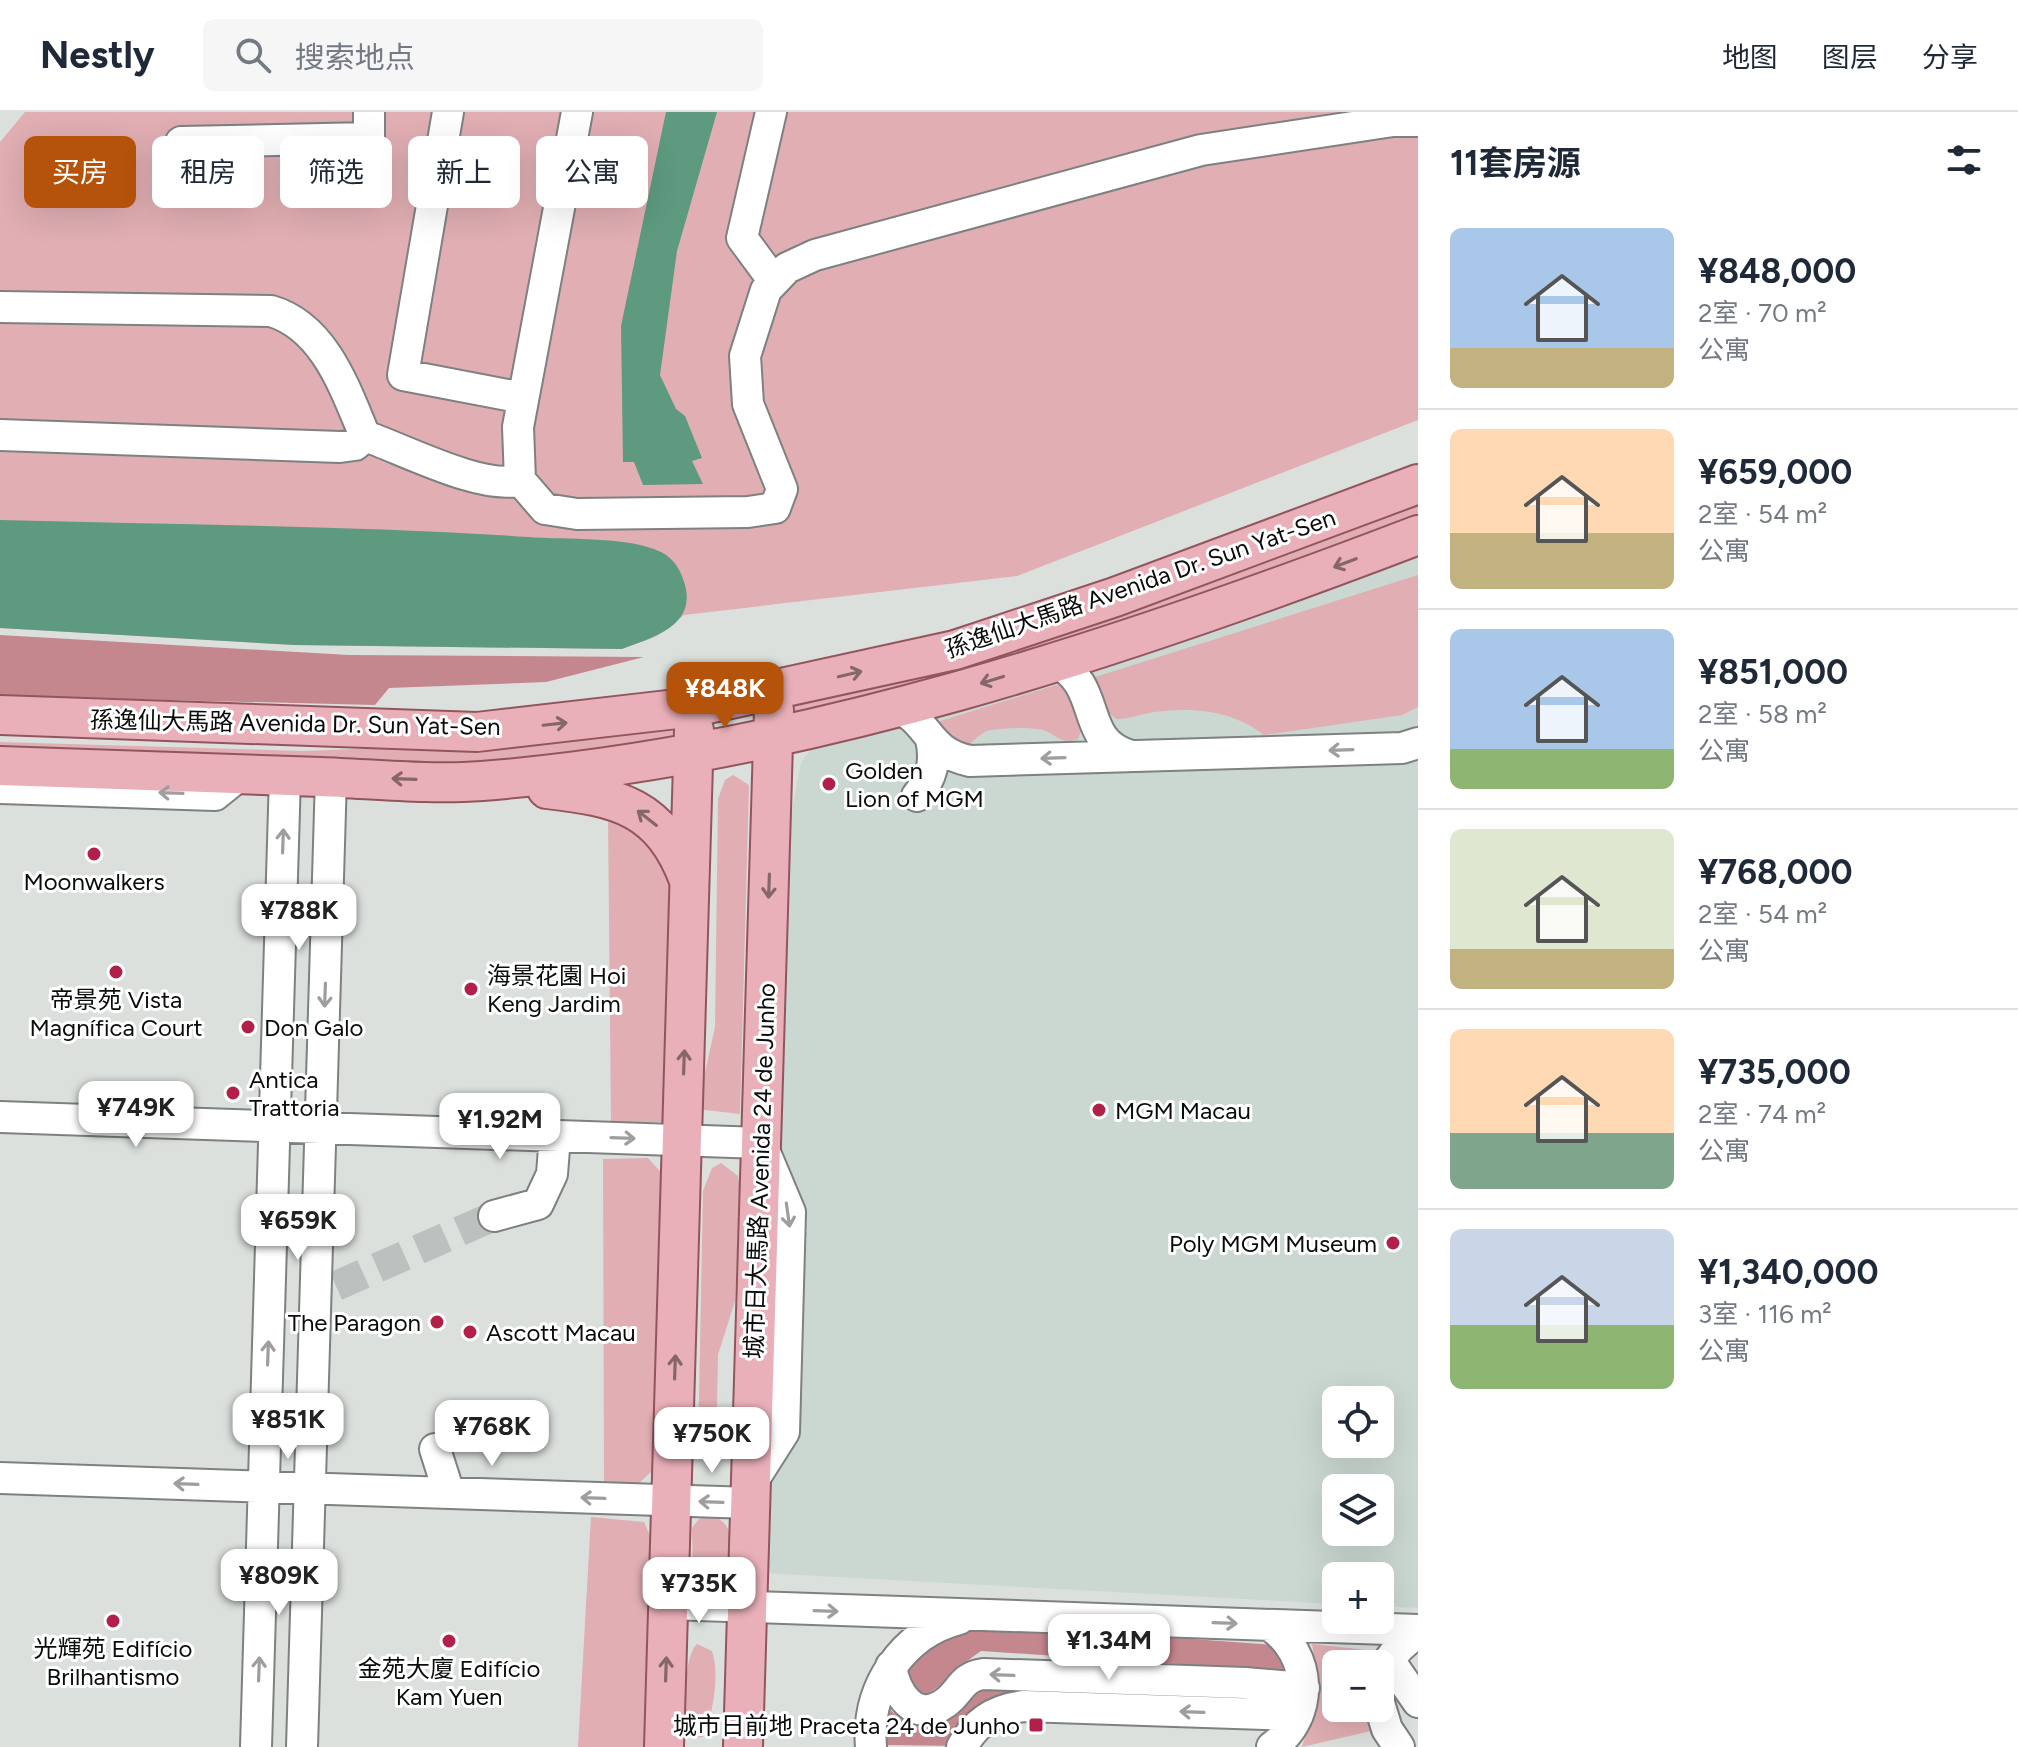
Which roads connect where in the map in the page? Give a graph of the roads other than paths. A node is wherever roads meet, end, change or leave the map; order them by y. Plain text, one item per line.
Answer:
1 (369, 112) edge
2 (448, 112) edge
3 (577, 112) edge
4 (771, 112) edge
5 (1418, 121) edge
6 (264, 140) edge
7 (773, 280) junction
8 (0, 307) edge
9 (523, 398) junction
10 (0, 435) edge
11 (365, 436) junction
12 (520, 480) junction
13 (1418, 484) edge
14 (1418, 535) edge
15 (1054, 661) junction
16 (774, 691) junction
17 (895, 706) junction
18 (694, 707) junction
19 (0, 715) edge
20 (773, 736) junction
21 (931, 739) junction
22 (1418, 743) edge
23 (693, 753) junction
24 (1131, 756) junction
25 (0, 766) edge
26 (241, 774) junction
27 (285, 776) junction
28 (331, 777) junction
29 (477, 782) junction
30 (0, 788) edge
31 (917, 796) dead end
32 (689, 882) junction
33 (0, 1117) edge
34 (275, 1126) junction
35 (321, 1128) junction
36 (555, 1136) junction
37 (682, 1140) junction
38 (761, 1143) junction
39 (494, 1216) tunnel mouth
40 (435, 1449) dead end
41 (0, 1478) edge
42 (264, 1487) junction
43 (310, 1488) junction
44 (449, 1493) junction
45 (751, 1494) junction
46 (671, 1501) junction
47 (668, 1604) junction
48 (748, 1607) junction
49 (988, 1615) junction
50 (1269, 1625) junction
51 (1418, 1631) edge
52 (1394, 1654) edge
53 (1394, 1664) edge
54 (891, 1666) junction
55 (1394, 1667) edge
56 (1418, 1683) edge
57 (1301, 1702) junction
58 (1418, 1702) edge
59 (1385, 1722) edge
60 (256, 1747) edge
61 (302, 1747) edge
62 (664, 1747) edge
63 (743, 1747) edge
64 (871, 1747) edge
65 (962, 1747) edge
66 (1272, 1747) edge
67 (1399, 1747) edge

1 - 6 street
2 - 9 street
3 - 9 street
4 - 7 street
5 - 7 street
7 - 12 street
8 - 11 street
9 - 12 street
10 - 11 street
11 - 12 street
16 -> 13 main road, 孫逸仙大馬路 Avenida Dr. Sun Yat-Sen
14 -> 15 main road, 孫逸仙大馬路 Avenida Dr. Sun Yat-Sen
15 -> 17 main road, 孫逸仙大馬路 Avenida Dr. Sun Yat-Sen
15 - 24 street
16 - 18 main road, 孫逸仙大馬路 Avenida Dr. Sun Yat-Sen
16 - 20 main road, 城市日大馬路 Avenida 24 de Junho
17 - 20 main road, 孫逸仙大馬路 Avenida Dr. Sun Yat-Sen
17 - 21 street
19 -> 18 main road, 孫逸仙大馬路 Avenida Dr. Sun Yat-Sen
18 - 23 main road
20 - 23 main road, 孫逸仙大馬路 Avenida Dr. Sun Yat-Sen
20 -> 38 main road, 城市日大馬路 Avenida 24 de Junho
24 -> 21 street
21 - 31 street
22 -> 24 street
23 - 29 main road, 孫逸仙大馬路 Avenida Dr. Sun Yat-Sen
23 - 32 main road
25 - 26 main road, 孫逸仙大馬路 Avenida Dr. Sun Yat-Sen
26 - 27 main road, 孫逸仙大馬路 Avenida Dr. Sun Yat-Sen
26 -> 30 street
27 - 28 main road, 孫逸仙大馬路 Avenida Dr. Sun Yat-Sen
34 -> 27 street
29 -> 28 main road, 孫逸仙大馬路 Avenida Dr. Sun Yat-Sen
28 -> 35 street
32 -> 29 main road
37 -> 32 main road
33 - 34 street
34 - 35 street
42 -> 34 street
35 - 36 street
35 - 43 street
36 -> 37 street
36 - 39 street
37 - 38 street
46 -> 37 main road
38 -> 45 main road, 城市日大馬路 Avenida 24 de Junho
40 - 44 street
42 -> 41 street
42 - 43 street
60 -> 42 street
43 - 44 street
43 - 61 street
46 -> 44 street
45 -> 46 street
45 - 48 main road, 城市日大馬路 Avenida 24 de Junho
46 - 47 main road
47 - 48 street
62 -> 47 main road
48 -> 49 street
48 - 63 main road, 城市日大馬路 Avenida 24 de Junho
49 -> 50 street
49 - 54 street
50 - 51 street
50 - 57 street
51 - 52 street
53 - 56 street
57 -> 54 street
54 - 64 street
55 - 58 street
57 -> 65 street
57 - 66 street
59 - 67 street

